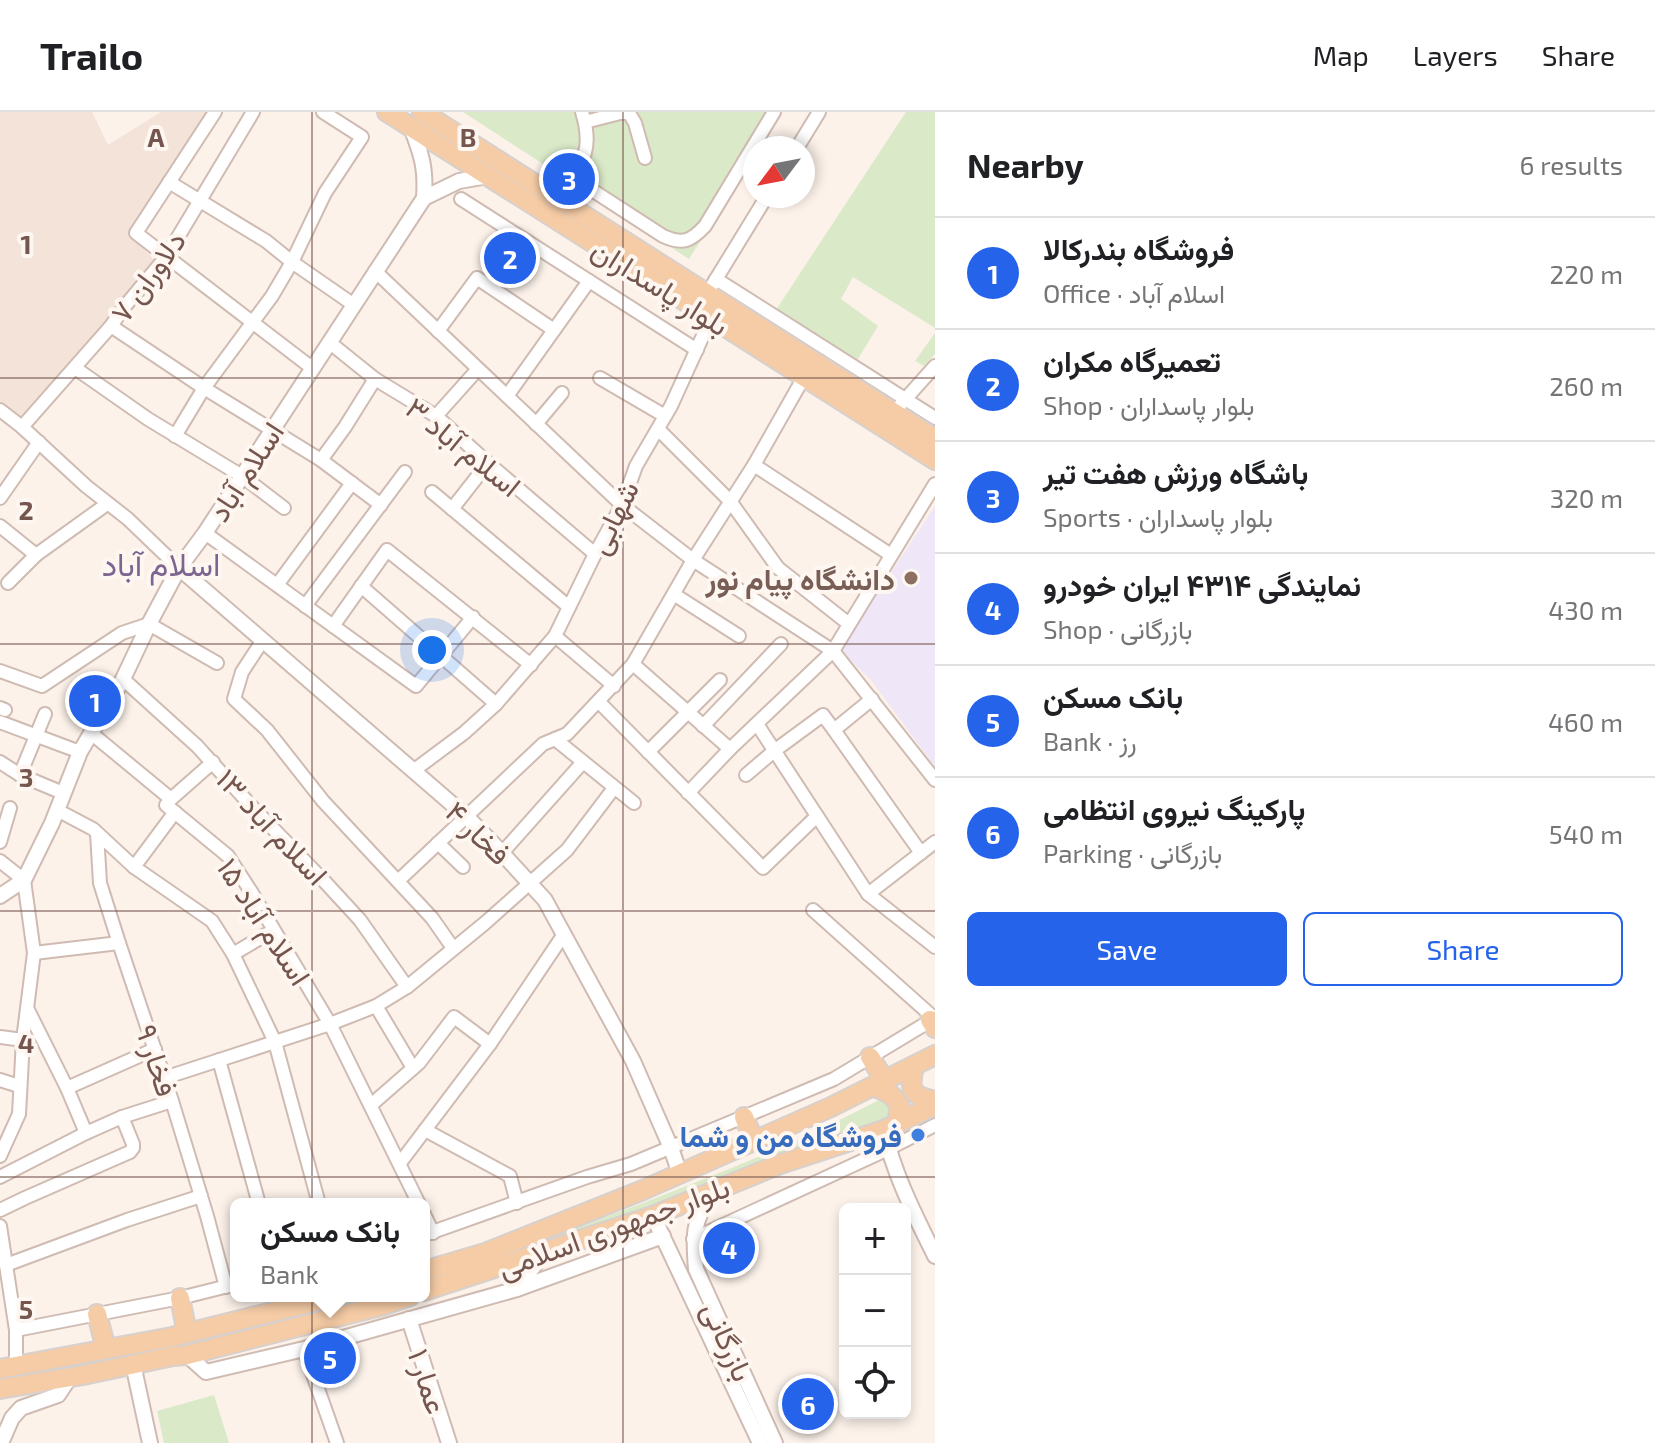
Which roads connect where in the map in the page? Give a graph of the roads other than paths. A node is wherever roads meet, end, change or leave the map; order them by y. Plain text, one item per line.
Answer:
1 (215, 112) edge
2 (253, 112) edge
3 (323, 112) edge
4 (387, 112) edge
5 (774, 112) edge
6 (819, 112) edge
7 (338, 116) edge
8 (584, 117) edge
9 (417, 120) edge
10 (804, 136) edge
11 (645, 158) dead end
12 (488, 176) junction
13 (572, 177) junction
14 (169, 182) junction
15 (424, 198) junction
16 (557, 198) junction
17 (461, 199) dead end
18 (199, 200) junction
19 (760, 208) edge
20 (166, 257) junction
21 (292, 262) junction
22 (375, 271) junction
23 (589, 281) junction
24 (711, 286) junction
25 (354, 305) junction
26 (711, 318) junction
27 (252, 322) junction
28 (111, 326) junction
29 (554, 330) junction
30 (438, 331) junction
31 (329, 342) junction
32 (697, 350) junction
33 (935, 366) edge
34 (75, 368) junction
35 (312, 368) junction
36 (478, 369) junction
37 (804, 377) junction
38 (600, 378) dead end
39 (375, 379) junction
40 (204, 388) junction
41 (562, 393) dead end
42 (507, 396) junction
43 (900, 406) junction
44 (0, 410) edge
45 (436, 416) junction
46 (665, 416) junction
47 (935, 418) edge
48 (536, 424) junction
49 (22, 427) junction
50 (658, 429) junction
51 (272, 430) junction
52 (175, 436) junction
53 (935, 439) edge
54 (39, 442) junction
55 (321, 460) junction
56 (935, 460) edge
57 (488, 463) junction
58 (754, 465) junction
59 (405, 472) dead end
60 (0, 473) edge
61 (242, 476) junction
62 (12, 481) junction
63 (352, 483) junction
64 (935, 484) edge
65 (432, 492) dead end
66 (0, 498) edge
67 (730, 501) junction
68 (107, 504) junction
69 (381, 505) junction
70 (622, 505) junction
71 (284, 508) dead end
72 (452, 509) junction
73 (0, 526) edge
74 (205, 533) junction
75 (595, 554) junction
76 (36, 555) junction
77 (891, 555) junction
78 (693, 560) junction
79 (179, 568) junction
80 (8, 583) dead end
81 (277, 585) junction
82 (361, 586) junction
83 (675, 595) junction
84 (305, 606) junction
85 (569, 607) junction
86 (473, 617) junction
87 (149, 624) junction
88 (849, 624) junction
89 (333, 626) junction
90 (555, 636) junction
91 (739, 636) dead end
92 (263, 640) junction
93 (781, 644) dead end
94 (833, 651) junction
95 (442, 656) junction
96 (217, 663) dead end
97 (633, 664) junction
98 (531, 665) junction
99 (0, 671) edge
100 (123, 679) junction
101 (720, 680) dead end
102 (614, 686) junction
103 (872, 699) junction
104 (599, 702) junction
105 (496, 704) junction
106 (688, 712) junction
107 (2, 713) edge
108 (45, 714) dead end
109 (757, 724) junction
110 (703, 726) junction
111 (834, 730) junction
112 (91, 733) junction
113 (37, 735) junction
114 (555, 739) junction
115 (730, 749) junction
116 (774, 751) junction
117 (80, 752) junction
118 (648, 752) junction
119 (0, 762) edge
120 (213, 762) junction
121 (583, 762) junction
122 (413, 771) junction
123 (20, 775) junction
124 (746, 775) dead end
125 (935, 780) edge
126 (614, 788) junction
127 (63, 793) junction
128 (688, 793) junction
129 (171, 799) junction
130 (634, 803) dead end
131 (10, 808) dead end
132 (57, 810) junction
133 (175, 812) junction
134 (817, 816) junction
135 (467, 817) junction
136 (97, 833) junction
137 (0, 842) edge
138 (935, 842) edge
139 (438, 843) junction
140 (502, 853) junction
141 (921, 853) junction
142 (0, 861) edge
143 (134, 867) junction
144 (463, 867) dead end
145 (24, 880) junction
146 (398, 881) junction
147 (529, 882) junction
148 (868, 894) junction
149 (0, 896) edge
150 (813, 910) dead end
151 (267, 934) dead end
152 (564, 934) junction
153 (119, 943) junction
154 (935, 947) edge
155 (453, 948) junction
156 (34, 953) junction
157 (233, 954) junction
158 (407, 987) junction
159 (376, 1006) junction
160 (28, 1010) junction
161 (934, 1021) edge
162 (330, 1024) junction
163 (0, 1037) edge
164 (23, 1040) junction
165 (275, 1042) junction
166 (490, 1044) junction
167 (155, 1049) junction
168 (935, 1055) edge
169 (870, 1057) junction
170 (219, 1060) junction
171 (914, 1066) junction
172 (413, 1068) junction
173 (164, 1078) junction
174 (0, 1080) edge
175 (879, 1084) junction
176 (19, 1086) junction
177 (67, 1088) junction
178 (172, 1101) junction
179 (935, 1103) edge
180 (371, 1105) junction
181 (122, 1117) junction
182 (744, 1117) junction
183 (935, 1125) edge
184 (890, 1127) junction
185 (425, 1130) junction
186 (86, 1133) junction
187 (754, 1141) junction
188 (671, 1148) junction
189 (888, 1149) junction
190 (0, 1156) edge
191 (400, 1163) junction
192 (680, 1174) junction
193 (0, 1177) edge
194 (711, 1192) junction
195 (201, 1196) junction
196 (257, 1198) edge
197 (317, 1198) edge
198 (416, 1198) edge
199 (517, 1203) junction
200 (0, 1210) edge
201 (653, 1216) junction
202 (0, 1226) edge
203 (430, 1234) edge
204 (663, 1236) junction
205 (693, 1239) junction
206 (545, 1251) junction
207 (935, 1256) edge
208 (6, 1265) junction
209 (430, 1269) edge
210 (696, 1269) junction
211 (680, 1273) junction
212 (230, 1282) edge
213 (230, 1285) edge
214 (430, 1289) edge
215 (517, 1289) junction
216 (180, 1298) junction
217 (309, 1302) edge
218 (393, 1302) edge
219 (97, 1314) junction
220 (409, 1319) junction
221 (16, 1330) junction
222 (187, 1333) junction
223 (106, 1349) junction
224 (304, 1349) junction
225 (187, 1355) junction
226 (133, 1364) junction
227 (8, 1368) edge
228 (70, 1377) junction
229 (0, 1389) edge
230 (753, 1412) junction
231 (1, 1443) edge
232 (150, 1443) edge
233 (337, 1443) edge
234 (449, 1443) edge
235 (760, 1443) edge
236 (775, 1443) edge

1 - 14 street
2 - 18 street, دلاوران ۷
3 - 7 street
4 - 9 main road, بلوار پاسداران
5 - 13 street
6 - 10 street
7 - 21 street
8 - 11 street
8 - 13 street
9 - 12 main road, بلوار پاسداران
9 - 15 street
9 - 16 main road, بلوار پاسداران
12 - 15 street
12 - 26 main road, بلوار پاسداران
13 - 16 street
14 - 18 street
14 - 20 street
15 - 22 street, اسلام آباد
16 - 24 main road, بلوار پاسداران
17 - 23 street
18 - 20 street, دلاوران ۷
18 - 21 street
19 - 24 street
20 - 27 street
20 - 28 street, دلاوران ۷
21 - 25 street
21 - 27 street
22 - 25 street, اسلام آباد
22 - 30 street
23 - 29 street
23 - 32 street
24 - 43 main road, بلوار پاسداران
25 - 31 street, اسلام آباد
26 - 32 street, شهابی
26 - 37 main road, بلوار پاسداران
27 - 35 street
27 - 40 street
28 - 34 street, دلاوران ۷
28 - 40 street
29 - 30 street
29 - 42 street
30 - 36 street
31 - 35 street, اسلام آباد
31 - 39 street, اسلام آباد ۳
32 - 46 street, شهابی
33 - 43 street
34 - 49 street, دلاوران ۷
34 - 52 street
35 - 51 street, اسلام آباد
36 - 42 street
36 - 45 street
37 - 56 main road, بلوار پاسداران
37 - 58 street
38 - 46 street
39 - 45 street, اسلام آباد ۳
39 - 55 street
40 - 51 street
40 - 52 street
41 - 48 street
42 - 48 street
43 - 47 street
43 - 53 main road, بلوار پاسداران
44 - 49 street
45 - 57 street, اسلام آباد ۳
46 - 50 street, شهابی
48 - 70 street
49 - 54 street
50 - 67 street
50 - 70 street, شهابی
51 - 55 street
51 - 61 street, اسلام آباد
52 - 61 street
54 - 62 street
54 - 68 street
55 - 63 street
57 - 72 street
57 - 75 street, اسلام آباد ۳
58 - 67 street
58 - 77 street
59 - 69 street
60 - 62 street
61 - 71 street
61 - 74 street, اسلام آباد
62 - 66 street
63 - 69 street
63 - 81 street
64 - 77 street
65 - 72 street
67 - 78 street
67 - 88 street
68 - 76 street
68 - 79 street
69 - 84 street
70 - 75 street, شهابی
70 - 78 street
72 - 85 street
73 - 76 street
74 - 79 street, اسلام آباد
74 - 81 street
75 - 85 street, شهابی
76 - 80 street
77 - 88 street
78 - 83 street
78 - 94 street
79 - 87 street, اسلام آباد
79 - 92 street, فخار ۴
81 - 84 street
82 - 86 street
82 - 89 street
82 - 95 street
83 - 91 street
83 - 97 street
84 - 89 street
85 - 90 street, شهابی
86 - 95 street
86 - 98 street
87 - 96 street
87 - 99 street
87 - 100 street, اسلام آباد
88 - 94 street
89 - 95 street
90 - 98 street, شهابی
90 - 102 street
92 - 122 street, فخار ۴
92 - 146 street
93 - 110 street
94 - 103 street
94 - 109 street
95 - 105 street
97 - 102 street
97 - 106 street
98 - 105 street, شهابی
100 - 112 street, اسلام آباد
100 - 120 street, اسلام آباد ۱۳
101 - 106 street
102 - 104 street
103 - 111 street
103 - 125 street
104 - 114 street
104 - 118 street
105 - 122 street, شهابی
106 - 110 street
106 - 118 street
107 - 113 street
108 - 113 street
109 - 115 street
109 - 116 street
110 - 115 street
111 - 116 street
111 - 141 street
112 - 117 street, اسلام آباد
112 - 129 street
113 - 117 street
113 - 123 street
114 - 121 street
114 - 135 street
115 - 128 street
116 - 124 street
116 - 134 street
117 - 127 street, اسلام آباد
118 - 128 street
119 - 123 street
120 - 129 street
120 - 158 street, اسلام آباد ۱۳
121 - 126 street
121 - 140 street
122 - 135 street, فخار ۴
123 - 127 street
126 - 130 street
126 - 147 street
127 - 132 street, اسلام آباد
128 - 134 street
129 - 133 street
131 - 137 street
132 - 136 street
132 - 145 street, اسلام آباد
133 - 143 street
133 - 162 street, اسلام آباد ۱۵
134 - 148 street
135 - 139 street
135 - 140 street, فخار ۴
136 - 143 street
136 - 153 street, فخار ۹
138 - 141 street
139 - 144 street
139 - 146 street
140 - 147 street, فخار ۴
141 - 148 street
142 - 145 street
143 - 157 street
145 - 149 street
145 - 156 street
146 - 155 street
147 - 152 street, فخار ۴
147 - 155 street
148 - 154 street
150 - 161 street
151 - 157 street
152 - 166 street
152 - 188 street, فخار ۴
153 - 156 street
153 - 167 street, فخار ۹
155 - 158 street
156 - 160 street
157 - 165 street
158 - 159 street
159 - 162 street
159 - 172 street
160 - 164 street
160 - 177 street
161 - 169 street
162 - 165 street
162 - 180 street, اسلام آباد ۱۵
163 - 164 street
164 - 176 street
165 - 170 street
165 - 197 street
166 - 172 street
166 - 185 street
167 - 173 street, فخار ۹
167 - 177 street
168 - 171 main road, بلوار جمهوری اسلامی
169 - 175 main road
169 - 182 street
170 - 173 street
170 - 196 street
171 - 175 main road, بلوار جمهوری اسلامی
171 - 179 main road
172 - 180 street
173 - 178 street, فخار ۹
174 - 176 street
175 - 184 main road
175 - 187 main road, بلوار جمهوری اسلامی
176 - 190 street
177 - 186 street
178 - 181 street
178 - 195 street, فخار ۹
179 - 184 main road, بلوار جمهوری اسلامی
180 - 191 street, اسلام آباد ۱۵
181 - 186 street
181 - 200 street
182 - 187 main road
182 - 188 street
183 - 189 street
184 - 189 street
184 - 194 main road, بلوار جمهوری اسلامی
185 - 191 street
185 - 199 street
186 - 193 street
187 - 192 main road, بلوار جمهوری اسلامی
188 - 192 street, فخار ۴
188 - 199 street
189 - 205 street
189 - 207 street
191 - 198 street, اسلام آباد ۱۵
192 - 209 main road, بلوار جمهوری اسلامی
194 - 201 main road, بلوار جمهوری اسلامی
194 - 205 street, بازرگانی
195 - 208 street
195 - 212 street, فخار ۹
199 - 203 street
201 - 204 street, بازرگانی
201 - 206 main road, بلوار جمهوری اسلامی
202 - 208 street
204 - 211 street, بازرگانی
204 - 215 street
205 - 210 street, بازرگانی
206 - 214 main road, بلوار جمهوری اسلامی
206 - 215 street
208 - 221 street
210 - 211 street
210 - 230 street, بازرگانی
211 - 230 street, بازرگانی
213 - 216 street
215 - 220 street
216 - 219 street
216 - 222 main road
217 - 222 main road
218 - 225 main road
219 - 221 street
219 - 223 main road
220 - 224 street
220 - 234 street, عمار ۱
221 - 227 street
222 - 223 main road
223 - 227 main road
224 - 225 street
224 - 233 street
225 - 226 main road
226 - 228 main road
226 - 232 street
228 - 229 main road
228 - 231 street
230 - 235 street, بازرگانی
230 - 236 street, بازرگانی

